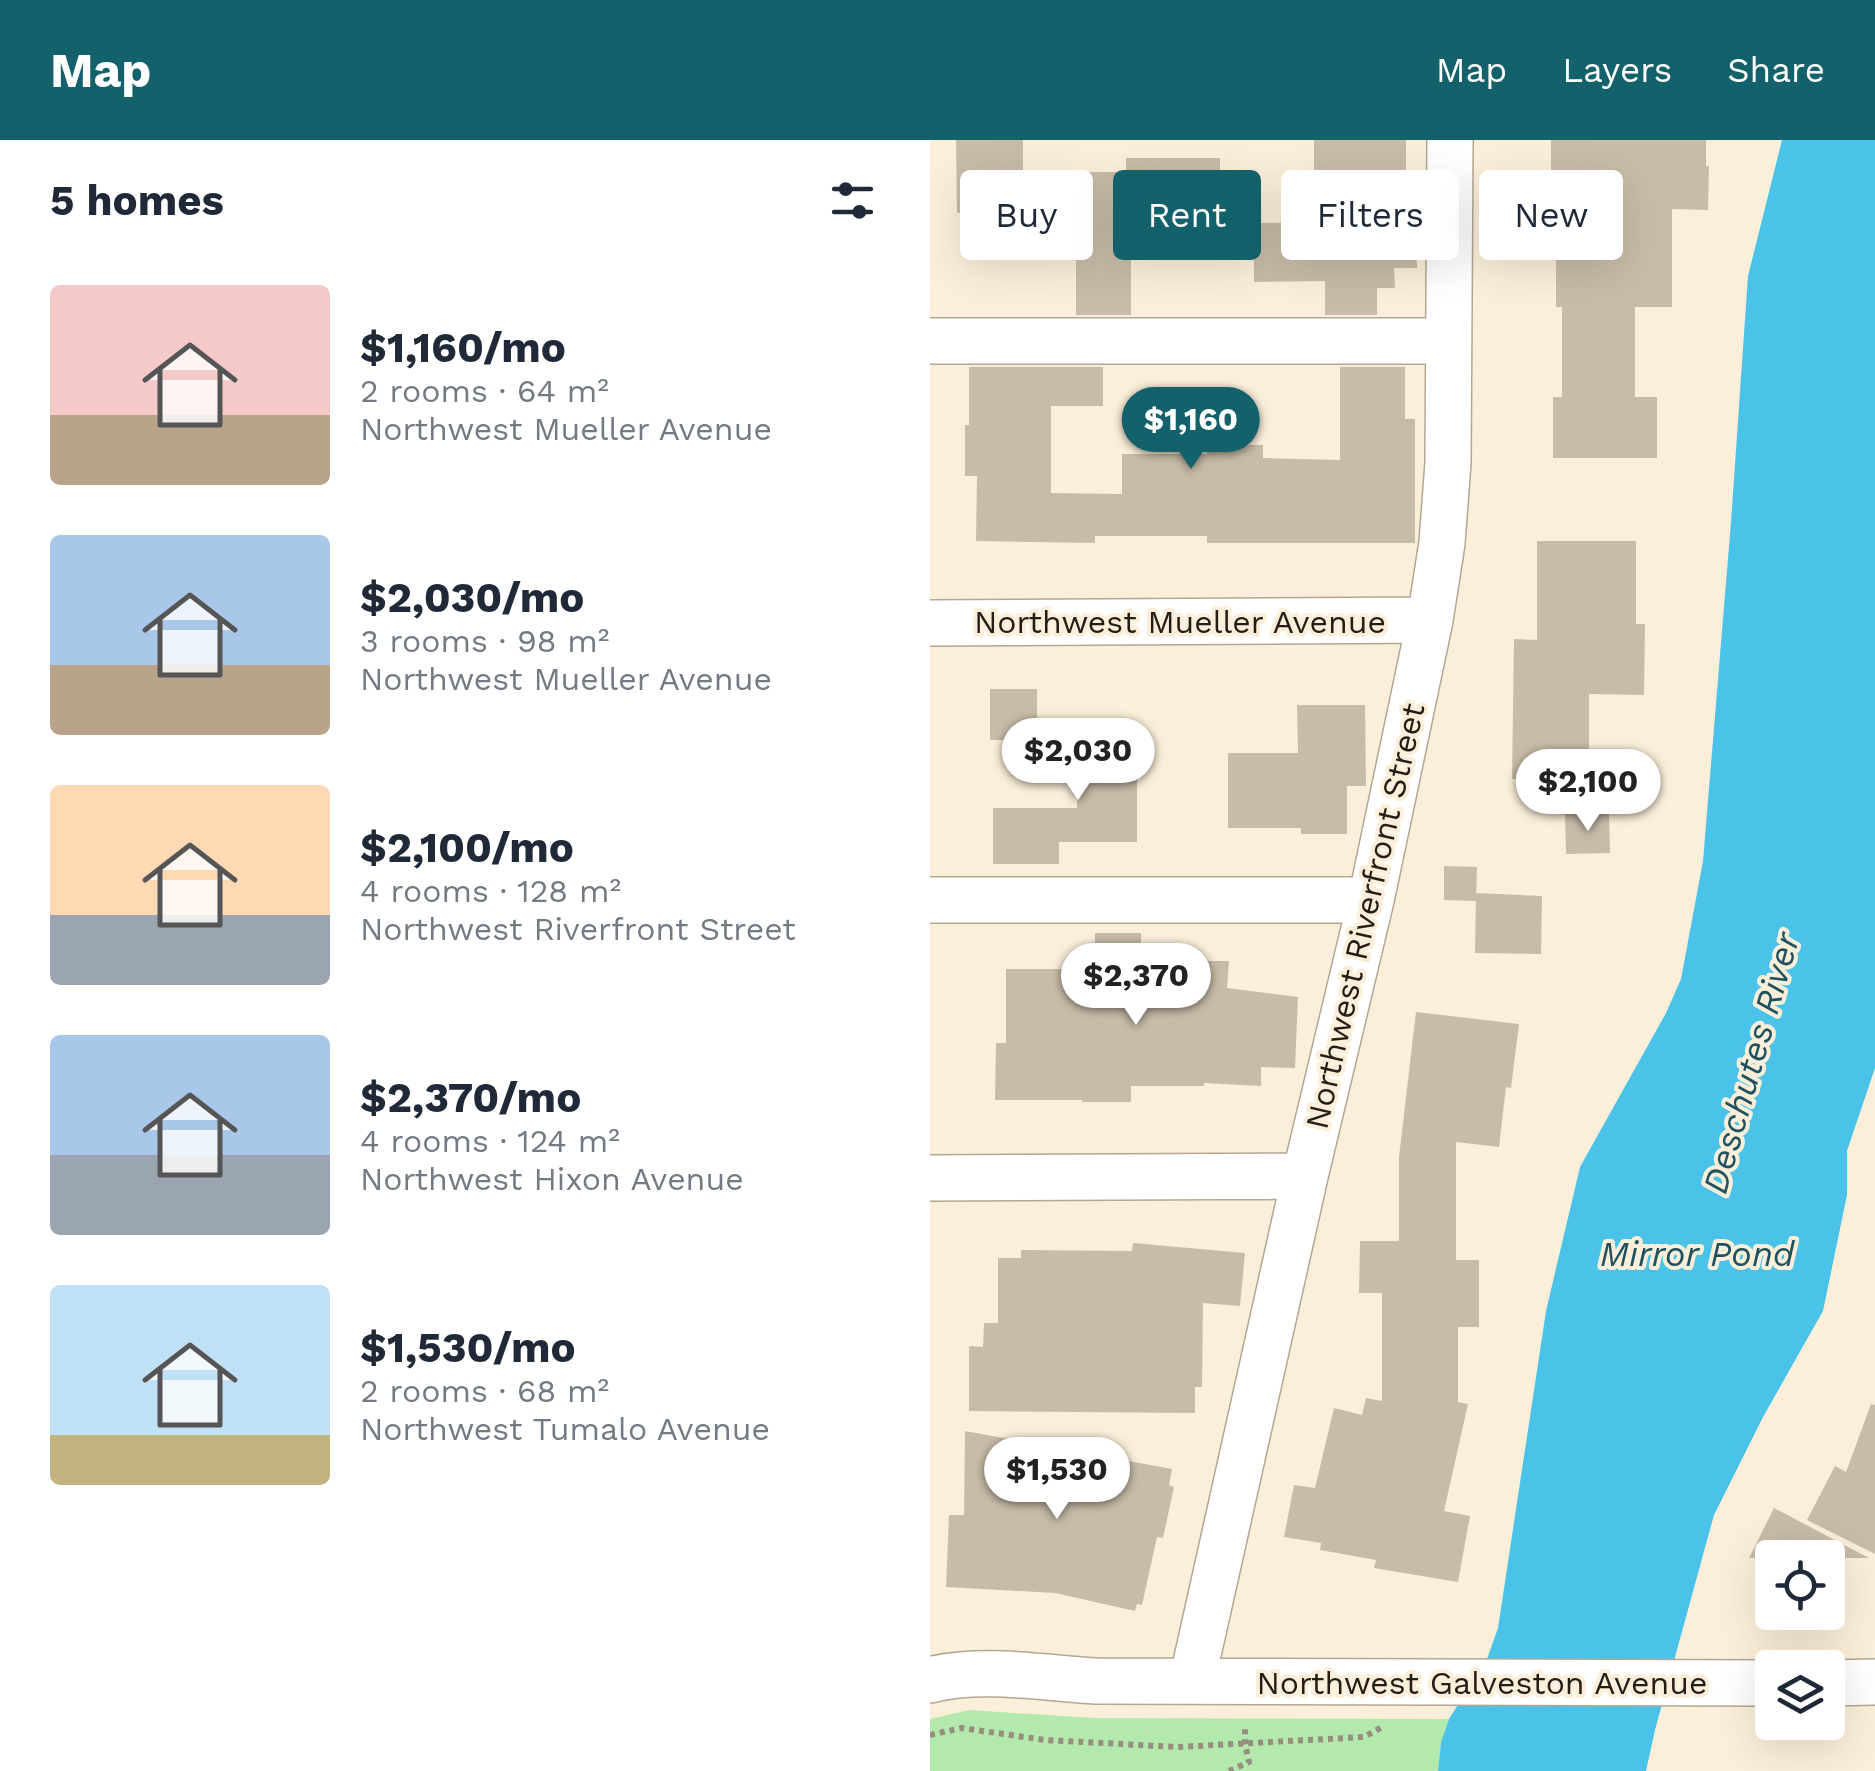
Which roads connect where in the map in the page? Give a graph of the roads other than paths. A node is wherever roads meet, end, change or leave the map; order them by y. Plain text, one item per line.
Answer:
1 (1450, 140) edge
2 (930, 342) edge
3 (1449, 342) junction
4 (1430, 620) junction
5 (930, 624) edge
6 (930, 900) edge
7 (1371, 900) junction
8 (1306, 1176) junction
9 (930, 1178) edge
10 (930, 1680) edge
11 (1192, 1681) junction
12 (1845, 1682) edge
13 (1875, 1682) edge
14 (1755, 1684) edge

1 - 3 street, Northwest Riverfront Street
2 - 3 street
3 - 4 street, Northwest Riverfront Street
4 - 5 street, Northwest Mueller Avenue
4 - 7 street, Northwest Riverfront Street
6 - 7 street
7 - 8 street, Northwest Riverfront Street
8 - 9 street
8 - 11 street, Northwest Riverfront Street
10 - 11 street, Northwest Galveston Avenue
11 - 14 street, Northwest Galveston Avenue
12 - 13 street

